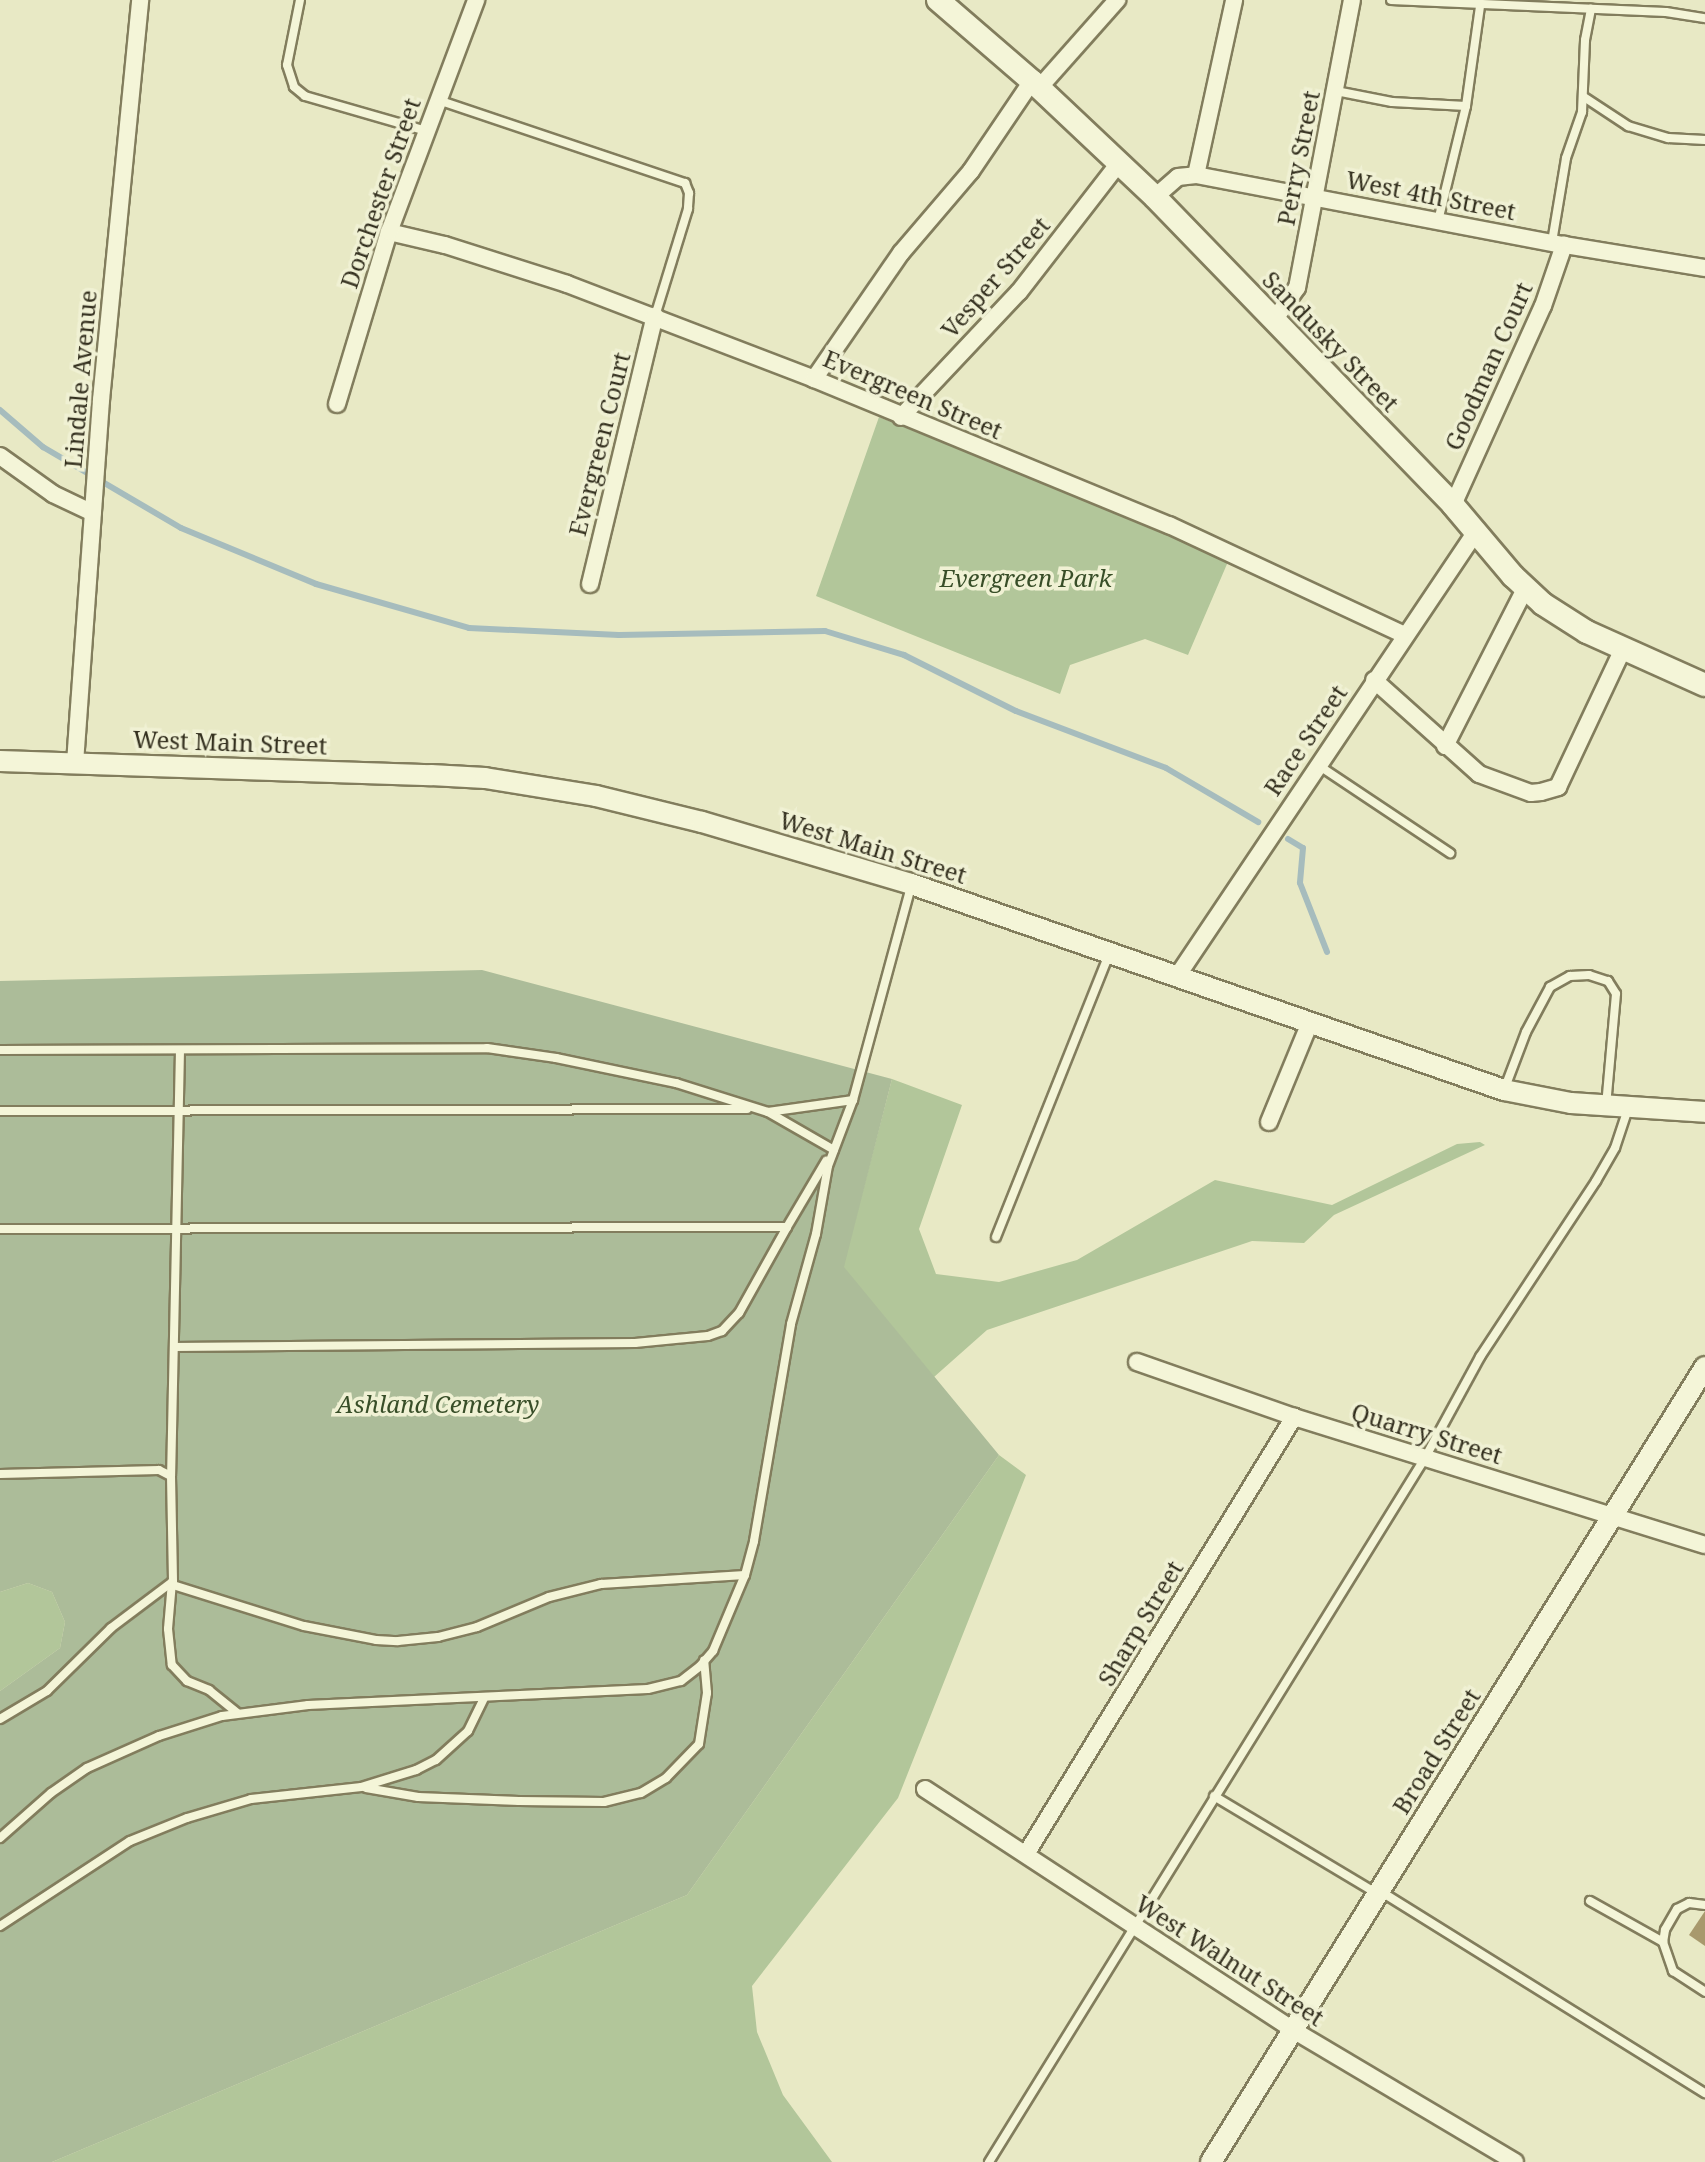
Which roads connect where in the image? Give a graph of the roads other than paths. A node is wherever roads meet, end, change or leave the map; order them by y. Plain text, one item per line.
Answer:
1 (140, 0) edge
2 (300, 0) edge
3 (476, 0) edge
4 (938, 0) edge
5 (1117, 0) edge
6 (1234, 0) edge
7 (1352, 0) edge
8 (1391, 0) edge
9 (1542, 4) edge
10 (1480, 7) junction
11 (1591, 9) junction
12 (1705, 18) edge
13 (1036, 85) junction
14 (1336, 91) junction
15 (1584, 97) junction
16 (437, 100) junction
17 (1466, 106) junction
18 (426, 131) junction
19 (1705, 140) edge
20 (1119, 163) junction
21 (1196, 175) junction
22 (1155, 197) junction
23 (1315, 198) junction
24 (1438, 221) junction
25 (389, 232) junction
26 (1558, 244) junction
27 (1705, 268) edge
28 (655, 316) junction
29 (1275, 319) junction
30 (814, 379) junction
31 (337, 404) dead end
32 (901, 417) junction
33 (0, 456) edge
34 (1453, 505) junction
35 (94, 507) junction
36 (1477, 530) junction
37 (590, 584) dead end
38 (1525, 589) junction
39 (1405, 635) junction
40 (1623, 649) junction
41 (1374, 680) junction
42 (1705, 685) edge
43 (1445, 746) junction
44 (0, 761) edge
45 (75, 763) junction
46 (1317, 764) junction
47 (1450, 853) dead end
48 (911, 884) junction
49 (1109, 953) junction
50 (1176, 978) junction
51 (1309, 1025) junction
52 (0, 1050) edge
53 (180, 1050) junction
54 (1504, 1090) junction
55 (853, 1100) junction
56 (1606, 1106) junction
57 (1629, 1108) junction
58 (756, 1109) junction
59 (0, 1111) edge
60 (179, 1111) junction
61 (768, 1112) junction
62 (1705, 1112) edge
63 (1269, 1122) dead end
64 (835, 1148) junction
65 (787, 1227) junction
66 (0, 1229) edge
67 (178, 1230) junction
68 (996, 1237) dead end
69 (174, 1347) junction
70 (1137, 1362) dead end
71 (1705, 1367) edge
72 (1294, 1417) junction
73 (1425, 1458) junction
74 (0, 1474) edge
75 (171, 1476) junction
76 (1612, 1517) junction
77 (1705, 1545) edge
78 (745, 1575) junction
79 (172, 1582) junction
80 (704, 1660) junction
81 (484, 1698) junction
82 (237, 1713) junction
83 (0, 1719) edge
84 (361, 1787) junction
85 (925, 1789) dead end
86 (1214, 1796) junction
87 (0, 1838) edge
88 (1026, 1854) junction
89 (1379, 1892) junction
90 (1590, 1901) dead end
91 (1705, 1905) edge
92 (1133, 1925) junction
93 (0, 1926) edge
94 (1663, 1942) junction
95 (1705, 1992) edge
96 (1293, 2030) junction
97 (1705, 2093) edge
98 (1496, 2157) edge
99 (989, 2162) edge
100 (1211, 2162) edge
101 (1515, 2162) edge

1 - 35 street, Lindale Avenue
2 - 18 lane
3 - 16 street, Dorchester Street
4 - 13 main road, Sandusky Street
5 - 13 street
6 - 21 street
7 - 14 street, Perry Street
8 - 10 lane
9 - 10 lane
9 - 11 lane
10 - 17 lane
11 - 12 lane
11 - 15 lane
13 - 20 main road, Sandusky Street
13 - 30 street
14 - 17 lane
14 - 23 street, Perry Street
15 - 19 lane
15 - 26 lane
16 - 18 street, Dorchester Street
16 - 28 lane
17 - 24 lane
18 - 25 street, Dorchester Street
20 - 22 main road, Sandusky Street
20 - 32 street, Vesper Street
21 - 22 street
21 - 23 street, West 4th Street
22 - 29 main road, Sandusky Street
23 - 24 street, West 4th Street
23 - 29 street, Perry Street
24 - 26 street, West 4th Street
25 - 28 street, Evergreen Street
25 - 31 street, Dorchester Street
26 - 27 street, West 4th Street
26 - 34 street, Goodman Court
28 - 30 street, Evergreen Street
28 - 37 street, Evergreen Court
29 - 34 main road, Sandusky Street
30 - 32 street, Evergreen Street
32 - 39 street, Evergreen Street
33 - 35 street
34 - 36 main road, Sandusky Street
35 - 45 street, Lindale Avenue
36 - 38 main road, Sandusky Street
36 - 39 street, Race Street
38 - 40 main road, Sandusky Street
38 - 43 street
39 - 41 street, Race Street
40 - 42 main road, Sandusky Street
40 - 43 street
41 - 43 street
41 - 46 street, Race Street
44 - 45 street, West Main Street
45 - 48 street, West Main Street
46 - 47 lane
46 - 50 street, Race Street
48 - 49 street, West Main Street
48 - 55 lane
49 - 50 street, West Main Street
49 - 68 lane
50 - 51 street, West Main Street
51 - 54 street, West Main Street
51 - 63 street
52 - 53 lane
53 - 58 lane
53 - 60 lane
54 - 56 street, West Main Street
54 - 56 lane
55 - 61 lane
55 - 64 lane
56 - 57 street, West Main Street
57 - 62 street, West Main Street
57 - 73 lane
58 - 60 lane
58 - 61 lane
59 - 60 lane
60 - 67 lane
61 - 64 lane
64 - 65 lane
64 - 78 lane
65 - 67 lane
65 - 69 lane
66 - 67 lane
67 - 69 lane
69 - 75 lane
70 - 72 street, Quarry Street
71 - 76 street, Broad Street
72 - 73 street, Quarry Street
72 - 88 street, Sharp Street
73 - 76 street, Quarry Street
73 - 86 lane
74 - 75 lane
75 - 79 lane
76 - 77 street, Quarry Street
76 - 89 street, Broad Street
78 - 79 lane
78 - 80 lane
79 - 82 lane
79 - 83 lane
80 - 81 lane
80 - 84 lane
81 - 82 lane
81 - 84 lane
82 - 87 lane
84 - 93 lane
85 - 88 street, West Walnut Street
86 - 89 lane
86 - 92 lane
88 - 92 street, West Walnut Street
89 - 96 street, Broad Street
89 - 97 lane
90 - 94 lane
91 - 94 lane
92 - 96 street, West Walnut Street
92 - 99 lane
94 - 95 lane
96 - 98 street, West Walnut Street
96 - 100 street, Broad Street
98 - 101 street, West Walnut Street

